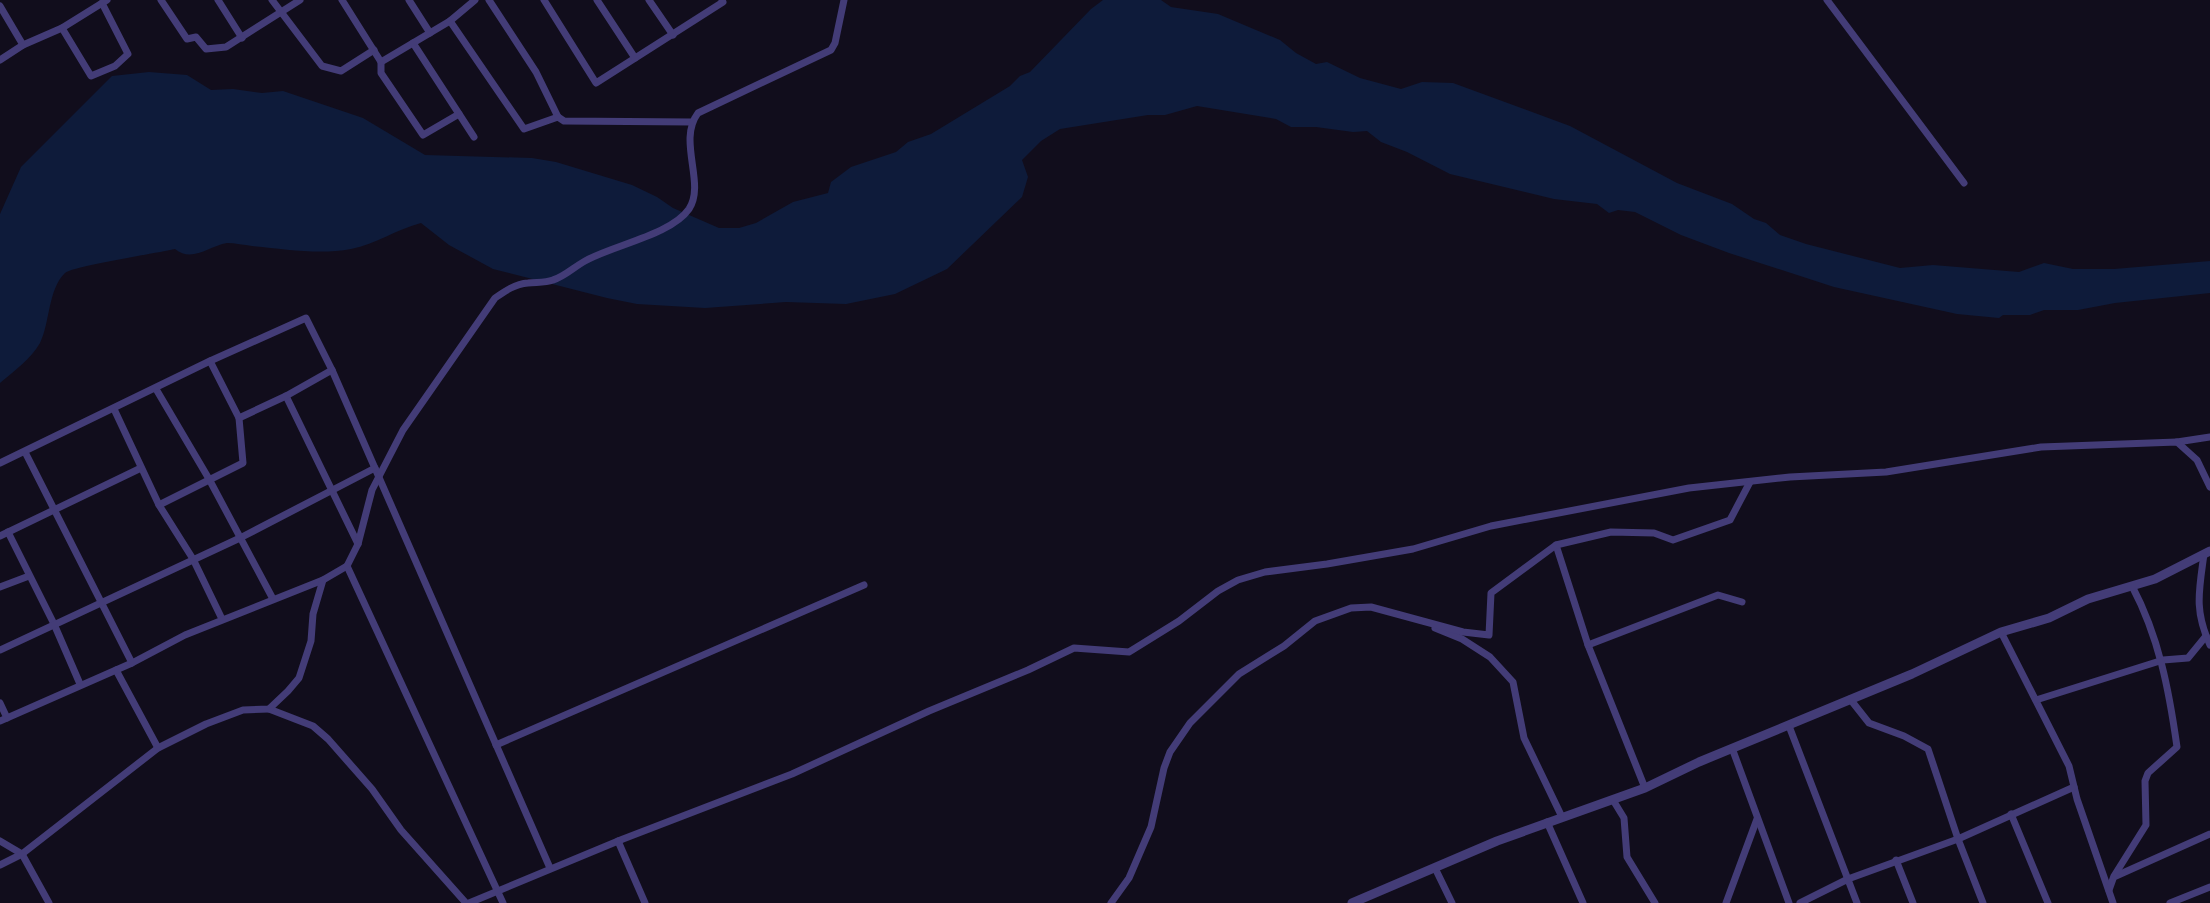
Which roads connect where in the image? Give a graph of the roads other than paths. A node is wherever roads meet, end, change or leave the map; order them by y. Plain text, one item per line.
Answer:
1 (161, 0) edge
2 (218, 0) edge
3 (272, 0) edge
4 (300, 0) edge
5 (342, 0) edge
6 (409, 0) edge
7 (475, 0) edge
8 (489, 0) edge
9 (544, 0) edge
10 (597, 0) edge
11 (649, 0) edge
12 (722, 0) edge
13 (844, 0) edge
14 (1827, 0) edge
15 (105, 2) edge
16 (0, 6) edge
17 (281, 12) junction
18 (450, 21) junction
19 (62, 28) junction
20 (430, 33) junction
21 (673, 35) junction
22 (242, 38) junction
23 (413, 43) junction
24 (23, 45) junction
25 (374, 50) junction
26 (635, 58) junction
27 (0, 60) edge
28 (381, 62) junction
29 (459, 114) junction
30 (558, 117) junction
31 (691, 122) junction
32 (474, 137) dead end
33 (1964, 183) dead end
34 (210, 361) junction
35 (332, 370) junction
36 (156, 389) junction
37 (286, 396) junction
38 (114, 409) junction
39 (239, 418) junction
40 (2210, 437) edge
41 (2177, 442) junction
42 (25, 452) junction
43 (0, 463) edge
44 (141, 468) junction
45 (375, 468) junction
46 (379, 477) junction
47 (209, 479) junction
48 (1750, 482) junction
49 (2210, 487) edge
50 (333, 491) junction
51 (159, 505) junction
52 (54, 509) junction
53 (4, 534) edge
54 (240, 538) junction
55 (358, 544) junction
56 (1556, 545) junction
57 (2207, 553) edge
58 (193, 559) junction
59 (347, 566) junction
60 (29, 576) junction
61 (323, 580) junction
62 (864, 585) dead end
63 (2132, 586) junction
64 (0, 587) edge
65 (273, 599) junction
66 (101, 601) junction
67 (1742, 602) dead end
68 (1411, 618) junction
69 (222, 619) junction
70 (54, 624) junction
71 (2001, 632) junction
72 (2206, 636) junction
73 (1588, 645) junction
74 (2210, 645) edge
75 (0, 650) edge
76 (2163, 660) junction
77 (132, 663) junction
78 (116, 670) junction
79 (80, 684) junction
80 (1850, 699) junction
81 (2036, 700) junction
82 (0, 703) edge
83 (269, 709) junction
84 (3, 719) edge
85 (1789, 726) junction
86 (496, 745) junction
87 (158, 748) junction
88 (1732, 748) junction
89 (2074, 787) junction
90 (1645, 788) junction
91 (1613, 800) junction
92 (2011, 814) junction
93 (1562, 817) junction
94 (1757, 819) junction
95 (1547, 822) junction
96 (2210, 834) edge
97 (1958, 839) junction
98 (0, 841) edge
99 (618, 841) junction
100 (22, 854) junction
101 (1896, 860) junction
102 (0, 865) edge
103 (550, 868) junction
104 (1435, 868) junction
105 (2114, 876) junction
106 (1848, 879) junction
107 (2210, 887) edge
108 (498, 889) junction
109 (2109, 890) junction
110 (1377, 892) junction
111 (49, 903) edge
112 (467, 903) edge
113 (503, 903) edge
114 (645, 903) edge
115 (1111, 903) edge
116 (1352, 903) edge
117 (1382, 903) edge
118 (1452, 903) edge
119 (1583, 903) edge
120 (1655, 903) edge
121 (1726, 903) edge
122 (1789, 903) edge
123 (1800, 903) edge
124 (1857, 903) edge
125 (1913, 903) edge
126 (1983, 903) edge
127 (2048, 903) edge
128 (2113, 903) edge
129 (2170, 903) edge

1 - 22 street
2 - 22 street
3 - 17 street
4 - 17 street
5 - 25 street
6 - 20 street
7 - 18 street
8 - 30 street
9 - 26 street
10 - 26 street
11 - 21 street
12 - 21 street
13 - 31 street
14 - 33 street
15 - 19 street
15 - 19 street
16 - 24 street
17 - 22 street
17 - 25 street
18 - 20 street
18 - 30 street
19 - 24 street
20 - 23 street
21 - 26 street
23 - 28 street
23 - 29 street
24 - 27 street
25 - 28 street
28 - 29 street
29 - 32 street
30 - 31 street
31 - 46 street
34 - 35 street
34 - 36 street
34 - 39 street
35 - 37 street
35 - 45 street
36 - 38 street
36 - 47 street
37 - 39 street
37 - 50 street
38 - 42 street
38 - 44 street
39 - 47 street
40 - 41 street
41 - 48 street
41 - 49 street
42 - 43 street
42 - 52 street
44 - 51 street
44 - 52 street
45 - 46 street
45 - 50 street
46 - 55 street
46 - 86 street
47 - 51 street
47 - 54 street
48 - 56 street
48 - 99 street
50 - 54 street
50 - 55 street
51 - 58 street
52 - 53 street
52 - 66 street
53 - 60 street
54 - 58 street
54 - 65 street
55 - 59 street
56 - 68 street
56 - 73 street
57 - 63 street
57 - 72 street
58 - 66 street
58 - 69 street
59 - 61 street
59 - 108 street
60 - 64 street
60 - 70 street
61 - 65 street
61 - 83 street
62 - 86 street
63 - 71 street
63 - 76 street
65 - 69 street
66 - 70 street
66 - 77 street
67 - 73 street
68 - 93 street
68 - 115 street
69 - 77 street
70 - 75 street
70 - 79 street
71 - 80 street
71 - 81 street
72 - 74 street
72 - 76 street
73 - 90 street
76 - 81 street
76 - 105 street
77 - 78 street
78 - 79 street
78 - 87 street
79 - 84 street
80 - 85 street
80 - 97 street
81 - 89 street
82 - 84 street
83 - 87 street
83 - 112 street
85 - 88 street
85 - 106 street
86 - 103 street
87 - 100 street
88 - 90 street
88 - 94 street
89 - 92 street
89 - 109 street
90 - 91 street
91 - 93 street
91 - 120 street
92 - 97 street
92 - 127 street
93 - 95 street
94 - 121 street
94 - 122 street
95 - 104 street
95 - 119 street
96 - 105 street
97 - 101 street
97 - 126 street
98 - 100 street
99 - 103 street
99 - 114 street
100 - 102 street
100 - 111 street
101 - 106 street
101 - 125 street
103 - 108 street
104 - 110 street
104 - 118 street
105 - 109 street
106 - 123 street
106 - 124 street
107 - 129 street
108 - 112 street
108 - 113 street
109 - 128 street
110 - 116 street
110 - 117 street

